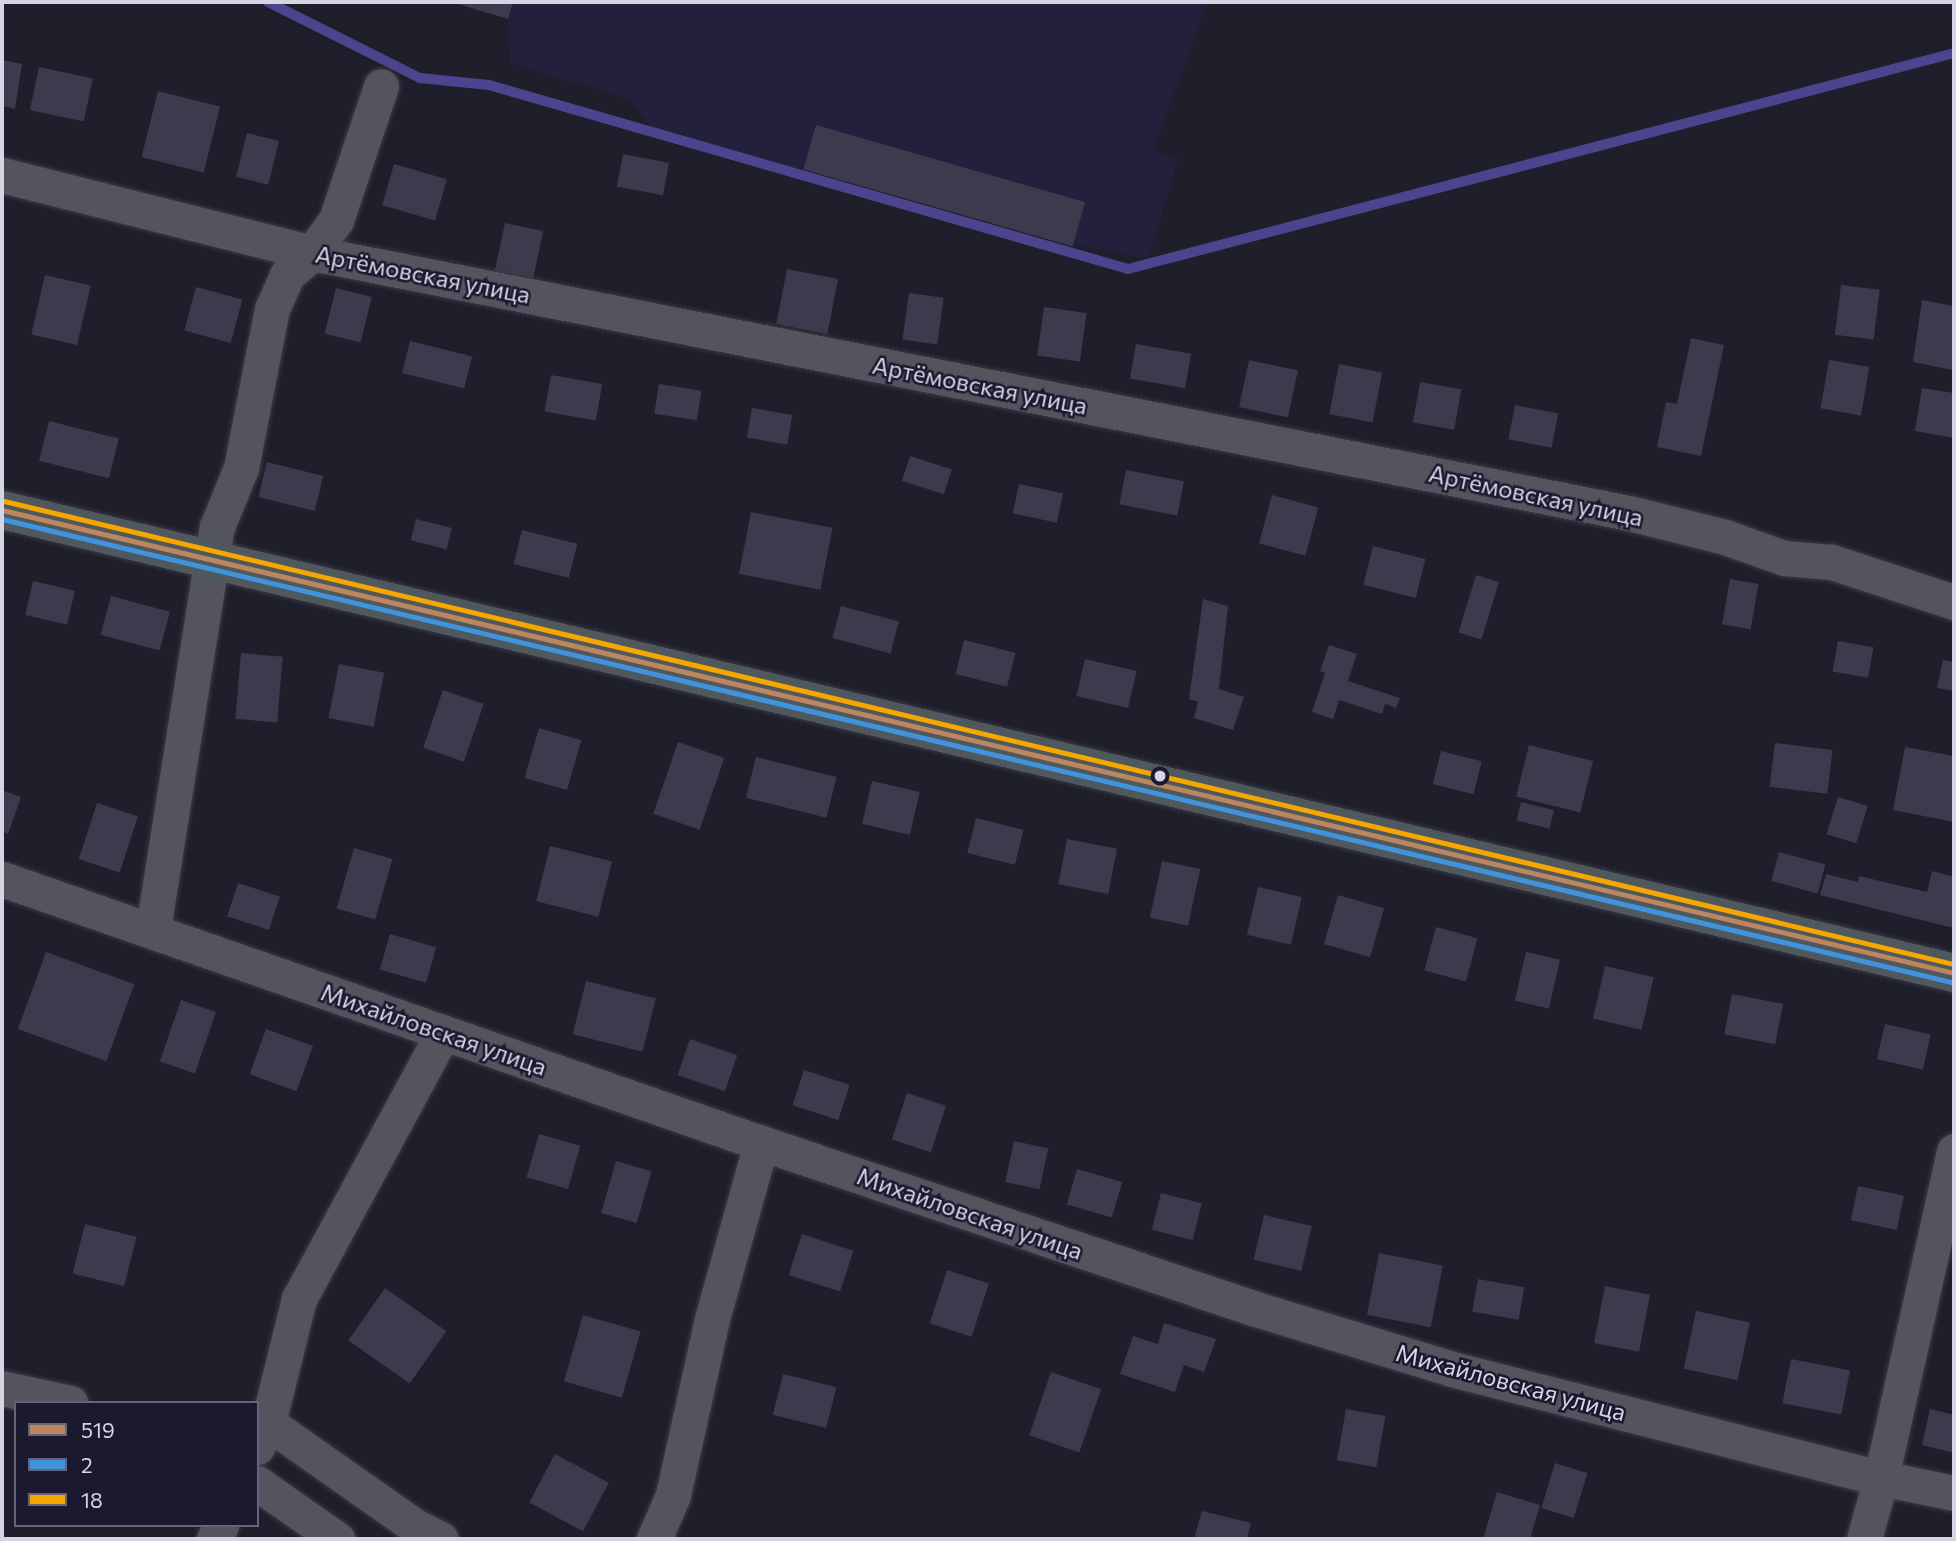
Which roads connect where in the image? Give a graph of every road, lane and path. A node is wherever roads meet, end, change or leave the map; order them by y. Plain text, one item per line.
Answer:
1 (381, 86) dead end
2 (2, 175) edge
3 (312, 253) junction
4 (2, 510) edge
5 (212, 558) junction
6 (1954, 602) edge
7 (2, 879) edge
8 (153, 929) junction
9 (1954, 973) edge
10 (443, 1033) junction
11 (761, 1143) junction
12 (1954, 1151) edge
13 (2, 1388) edge
14 (61, 1401) edge
15 (262, 1435) edge
16 (1881, 1478) junction
17 (259, 1484) edge
18 (1954, 1493) edge
19 (337, 1539) edge
20 (441, 1539) edge
21 (654, 1539) edge
22 (1864, 1539) edge

1 - 3 street
2 - 3 street, Артёмовская улица
3 - 5 street
3 - 6 street, Артёмовская улица
4 - 5 main road
5 - 8 street
5 - 9 main road
7 - 8 street, Михайловская улица
8 - 10 street, Михайловская улица
10 - 11 street, Михайловская улица
10 - 15 street
11 - 16 street, Михайловская улица
11 - 21 street
12 - 16 street
13 - 14 street
15 - 20 street
16 - 18 street, Михайловская улица
16 - 22 street
17 - 19 street

